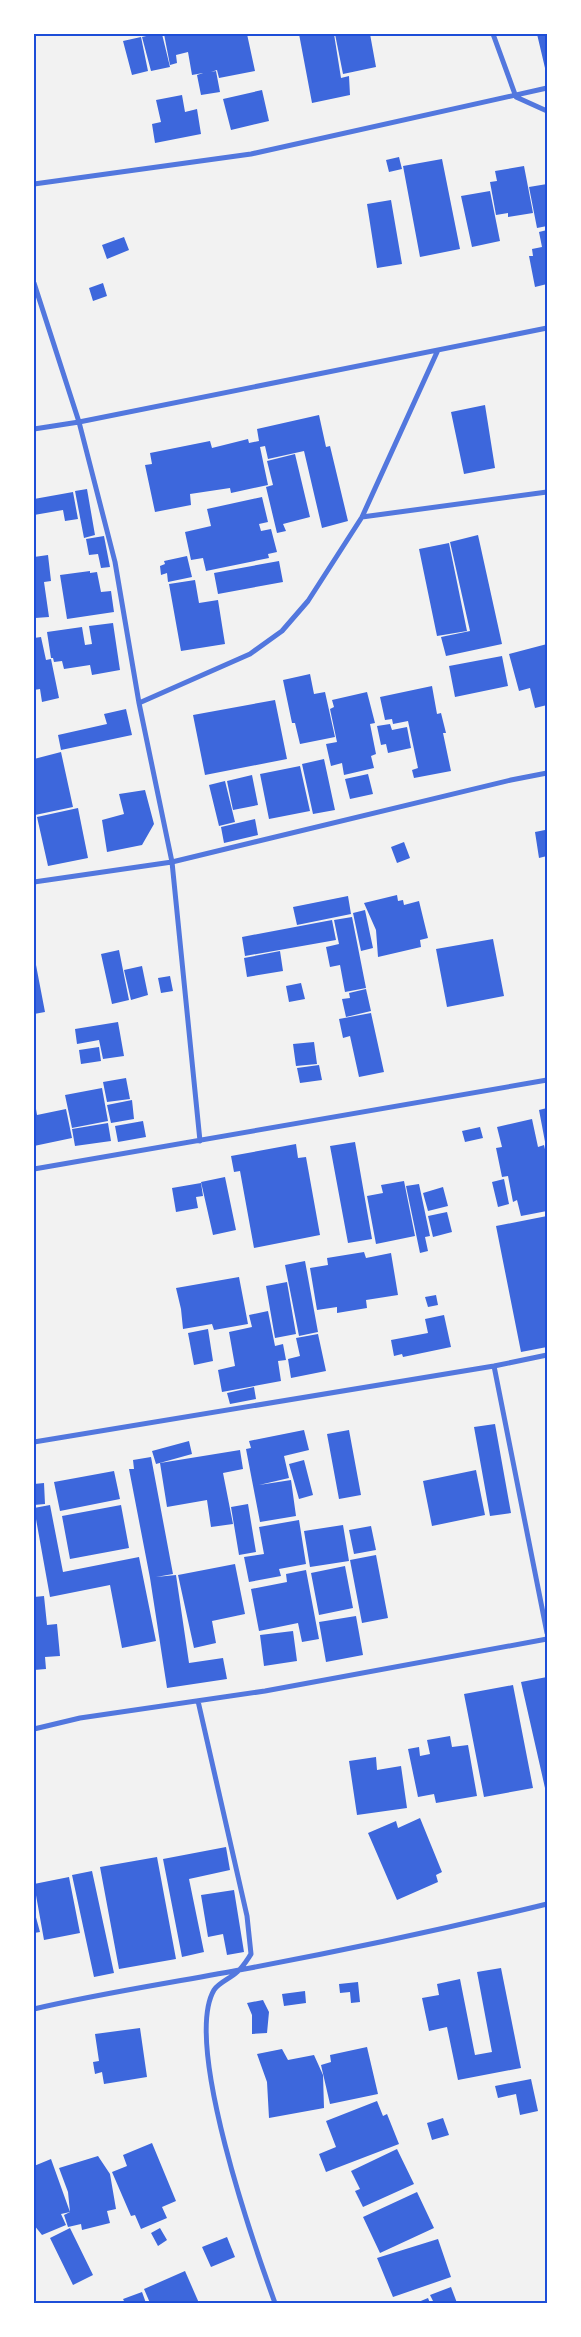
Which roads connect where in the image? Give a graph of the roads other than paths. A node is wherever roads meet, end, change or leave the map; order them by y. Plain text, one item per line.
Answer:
1 (493, 34) edge
2 (547, 88) edge
3 (516, 97) junction
4 (547, 111) edge
5 (34, 184) edge
6 (34, 283) edge
7 (547, 328) edge
8 (438, 350) junction
9 (79, 422) junction
10 (34, 429) edge
11 (547, 492) edge
12 (362, 517) junction
13 (139, 704) junction
14 (547, 774) edge
15 (172, 862) junction
16 (34, 882) edge
17 (547, 1080) edge
18 (200, 1141) junction
19 (34, 1169) edge
20 (547, 1355) edge
21 (494, 1366) junction
22 (34, 1442) edge
23 (547, 1633) edge
24 (547, 1639) edge
25 (198, 1701) junction
26 (34, 1729) edge
27 (547, 1904) edge
28 (239, 1970) junction
29 (34, 2008) edge
30 (275, 2303) edge

1 - 3 street
2 - 3 street
3 - 4 street
3 - 5 street
6 - 9 street
7 - 8 street
8 - 9 street
8 - 12 street
9 - 10 street
9 - 13 street
11 - 12 street
12 - 13 street
13 - 15 street
14 - 15 street
15 - 16 street
15 - 18 street
17 - 18 street
18 - 19 street
20 - 21 street
21 - 22 street
21 - 23 street
24 - 25 street
25 - 26 street
25 - 28 street
27 - 28 street
28 - 29 street
28 - 30 street

